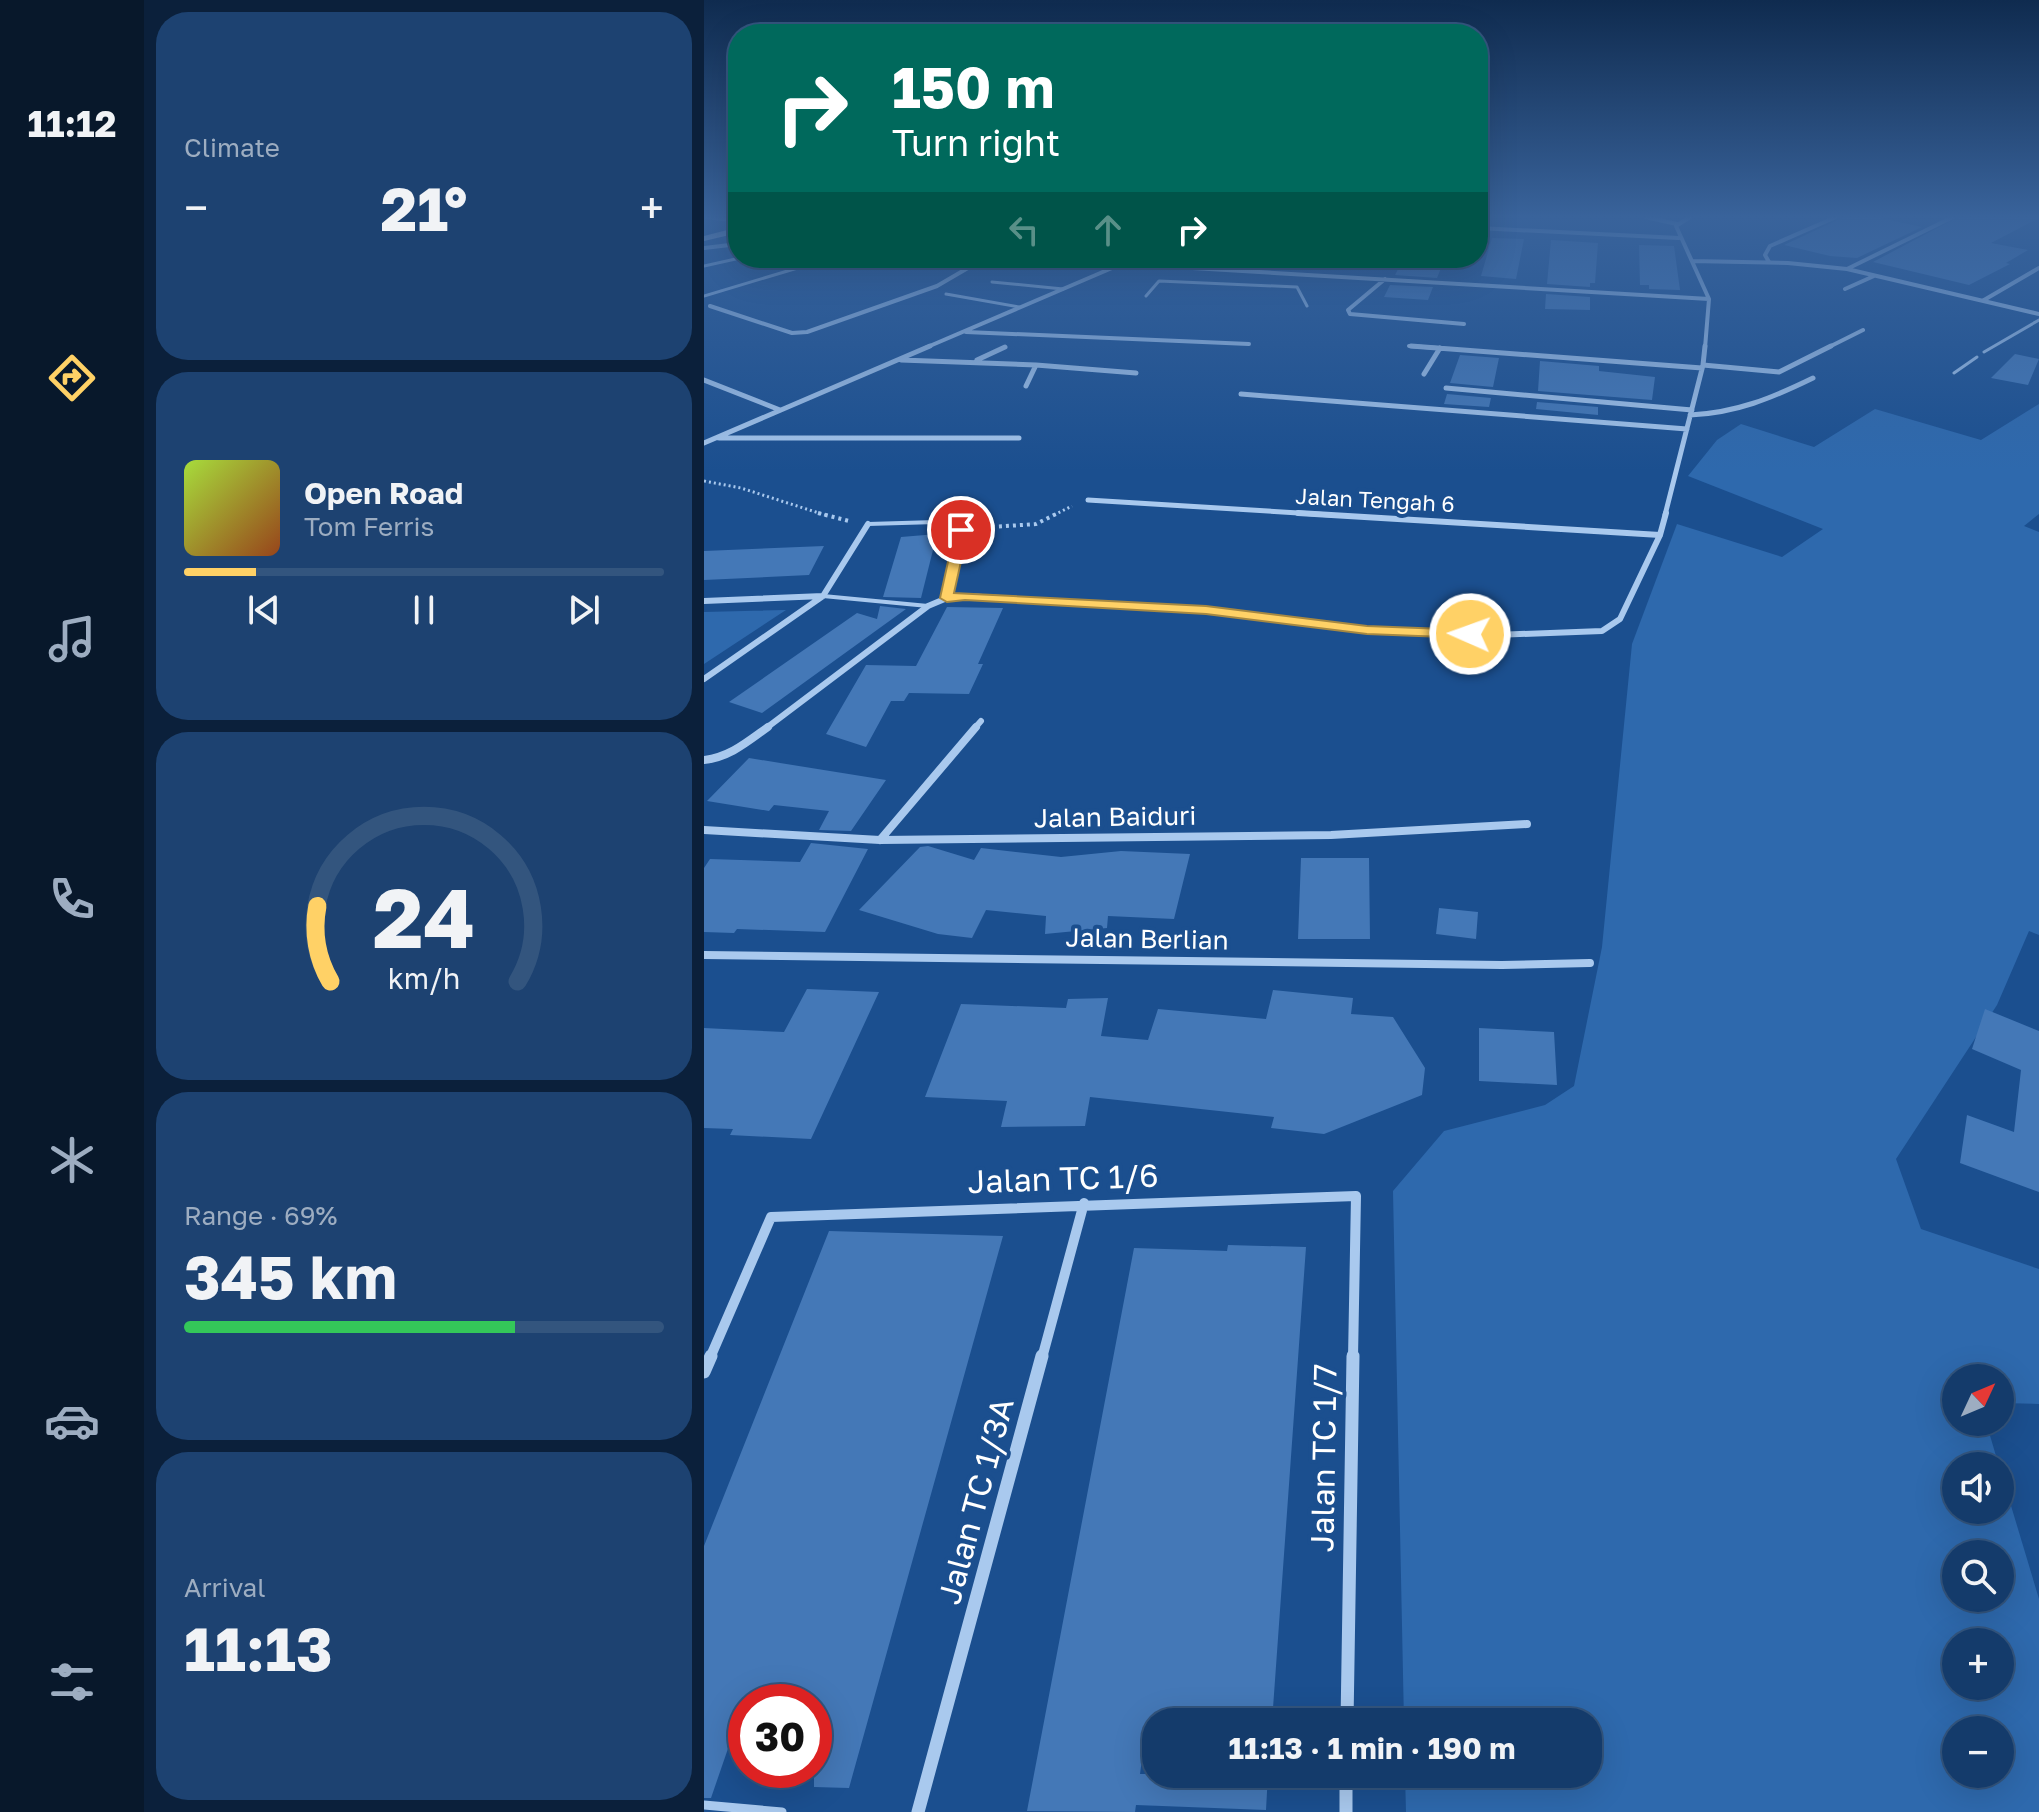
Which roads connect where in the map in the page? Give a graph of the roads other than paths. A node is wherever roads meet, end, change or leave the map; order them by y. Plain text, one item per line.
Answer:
1 (893, 302) edge
2 (988, 302) edge
3 (1032, 302) edge
4 (1305, 302) edge
5 (1358, 302) edge
6 (1709, 302) edge
7 (1989, 302) edge
8 (710, 306) dead end
9 (1307, 306) dead end
10 (1019, 307) junction
11 (2039, 314) edge
12 (2039, 320) edge
13 (1464, 324) dead end
14 (1863, 330) dead end
15 (962, 332) junction
16 (1249, 344) dead end
17 (1409, 346) dead end
18 (1005, 347) dead end
19 (1440, 348) junction
20 (1984, 352) dead end
21 (1977, 357) dead end
22 (898, 359) junction
23 (974, 362) junction
24 (1036, 365) junction
25 (1702, 366) junction
26 (1136, 373) dead end
27 (1954, 373) dead end
28 (1424, 374) dead end
29 (1813, 378) dead end
30 (704, 380) edge
31 (1026, 386) dead end
32 (1446, 388) dead end
33 (1241, 394) dead end
34 (780, 410) junction
35 (1691, 412) junction
36 (1687, 429) junction
37 (715, 438) junction
38 (1019, 438) dead end
39 (704, 443) edge
40 (1088, 500) road end
41 (868, 524) joint
42 (1660, 535) junction
43 (823, 596) junction
44 (947, 598) junction
45 (704, 601) edge
46 (928, 606) junction
47 (704, 679) edge
48 (981, 721) dead end
49 (704, 760) edge
50 (1527, 824) dead end
51 (704, 830) edge
52 (880, 840) junction
53 (704, 955) edge
54 (1590, 963) dead end
55 (1356, 1196) joint
56 (1084, 1203) junction
57 (704, 1372) edge
58 (1347, 1708) edge
59 (1346, 1788) edge
60 (704, 1805) edge
61 (782, 1812) edge
62 (918, 1812) edge
63 (1346, 1812) edge

1 - 8 street
2 - 10 lane
3 - 10 street
4 - 9 lane
5 - 13 street
6 - 25 street
7 - 11 street
10 - 15 street
12 - 20 lane
14 - 25 street
15 - 16 street
15 - 22 street
17 - 19 street
18 - 23 street
19 - 25 street
19 - 28 street
21 - 27 lane
22 - 23 street
22 - 34 street
23 - 24 street
24 - 26 street
24 - 31 street
25 - 35 street
29 - 35 street
30 - 34 street
32 - 35 street
33 - 36 street
34 - 37 street
35 - 36 street
36 - 42 street
37 - 38 street
37 - 39 street
40 - 42 street, Jalan Tengah 6
41 - 43 street
41 - 44 lane
42 - 44 street
43 - 45 street
43 - 46 lane
43 - 47 street
44 - 46 street
46 - 49 street
48 - 52 street
50 - 52 street, Jalan Baiduri
51 - 52 street, Jalan Baiduri
53 - 54 street, Jalan Berlian
55 - 56 street, Jalan TC 1/6
55 - 58 street, Jalan TC 1/7
56 - 57 street, Jalan TC 1/6
56 - 62 street, Jalan TC 1/3A
59 - 63 street
60 - 61 lane

